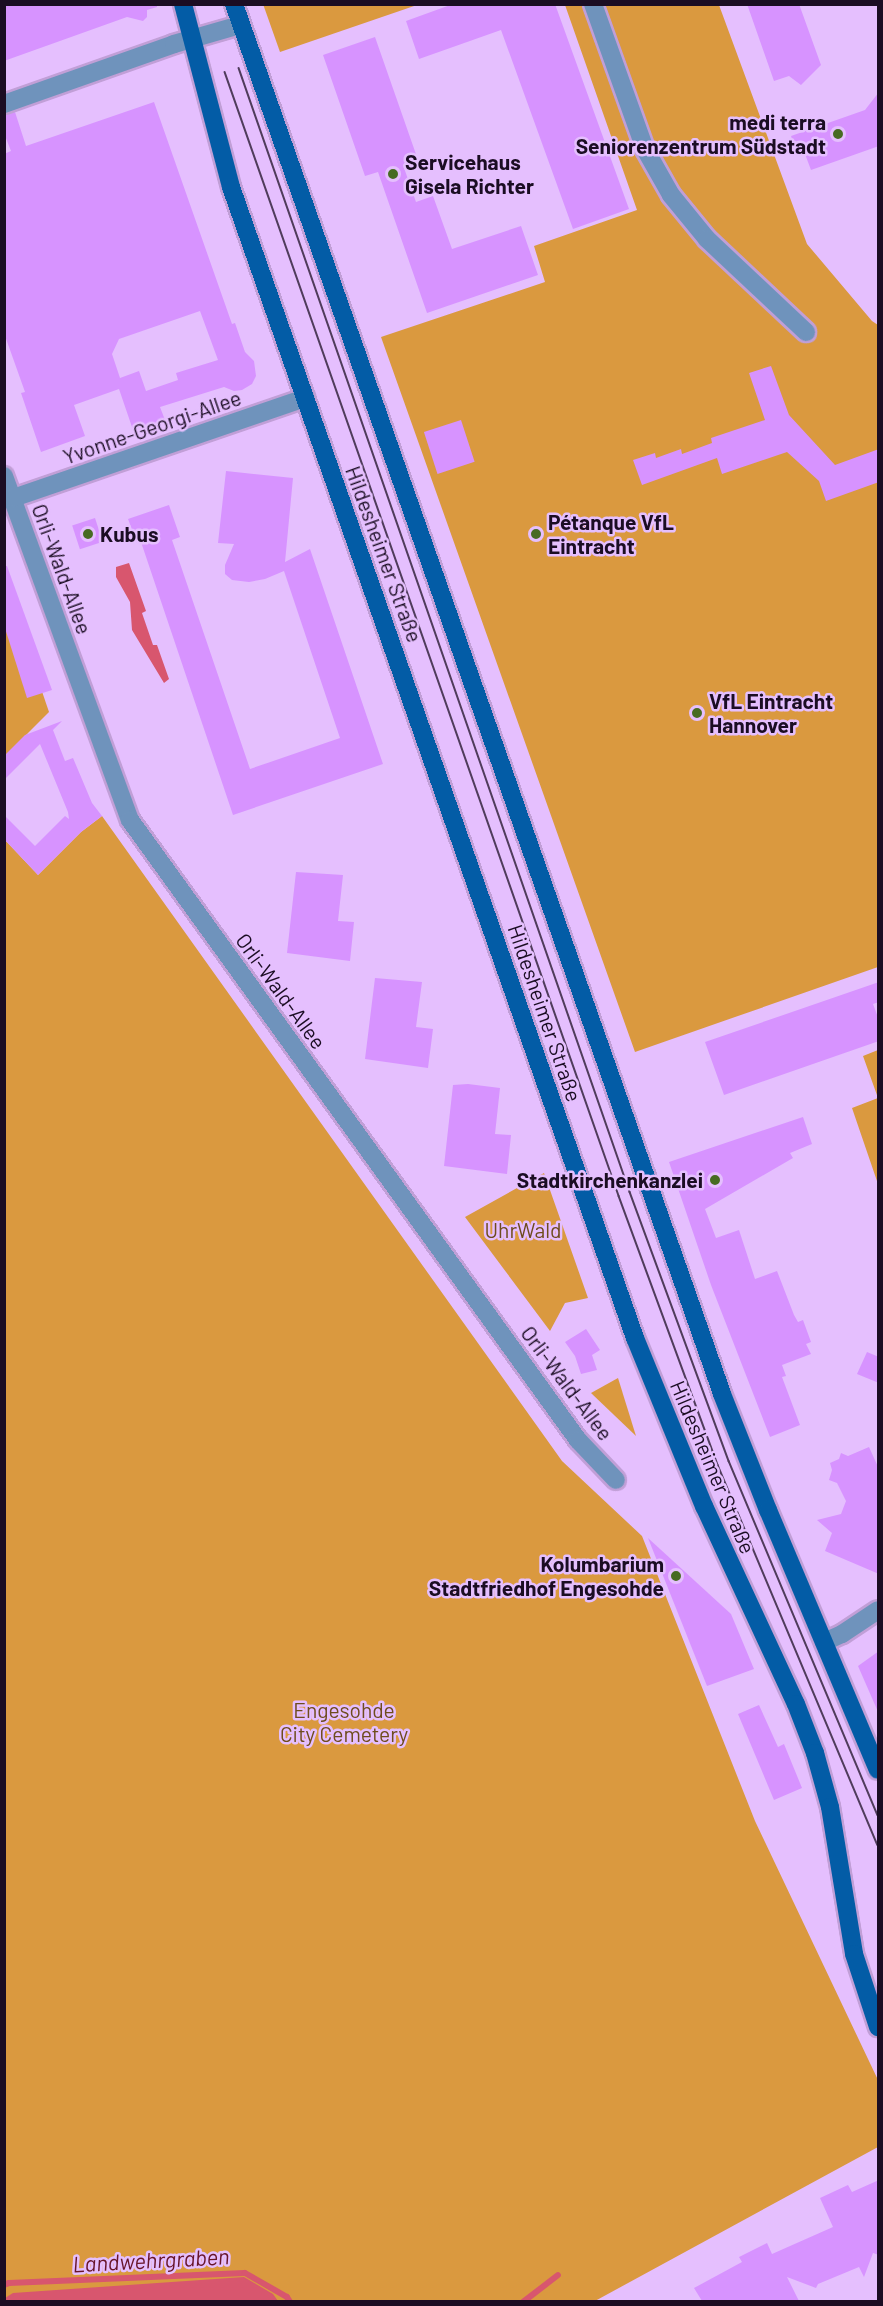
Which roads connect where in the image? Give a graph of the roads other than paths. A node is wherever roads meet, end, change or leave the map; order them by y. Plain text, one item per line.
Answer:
1 (183, 4) edge
2 (234, 4) edge
3 (593, 4) edge
4 (240, 25) junction
5 (191, 39) junction
6 (4, 104) edge
7 (806, 332) dead end
8 (305, 398) junction
9 (4, 476) edge
10 (13, 498) junction
11 (616, 1480) dead end
12 (879, 1610) edge
13 (824, 1642) junction
14 (879, 1770) edge
15 (879, 2027) edge

1 - 5 main road, Hildesheimer Straße
2 - 4 main road, Hildesheimer Straße
3 - 7 street
4 - 5 street
4 - 13 main road, Hildesheimer Straße
5 - 6 street
5 - 8 main road, Hildesheimer Straße
8 - 10 street, Yvonne-Georgi-Allee
8 - 15 main road, Hildesheimer Straße
9 - 10 street, Orli-Wald-Allee
10 - 11 street, Orli-Wald-Allee
12 - 13 street
13 - 14 main road, Hildesheimer Straße

